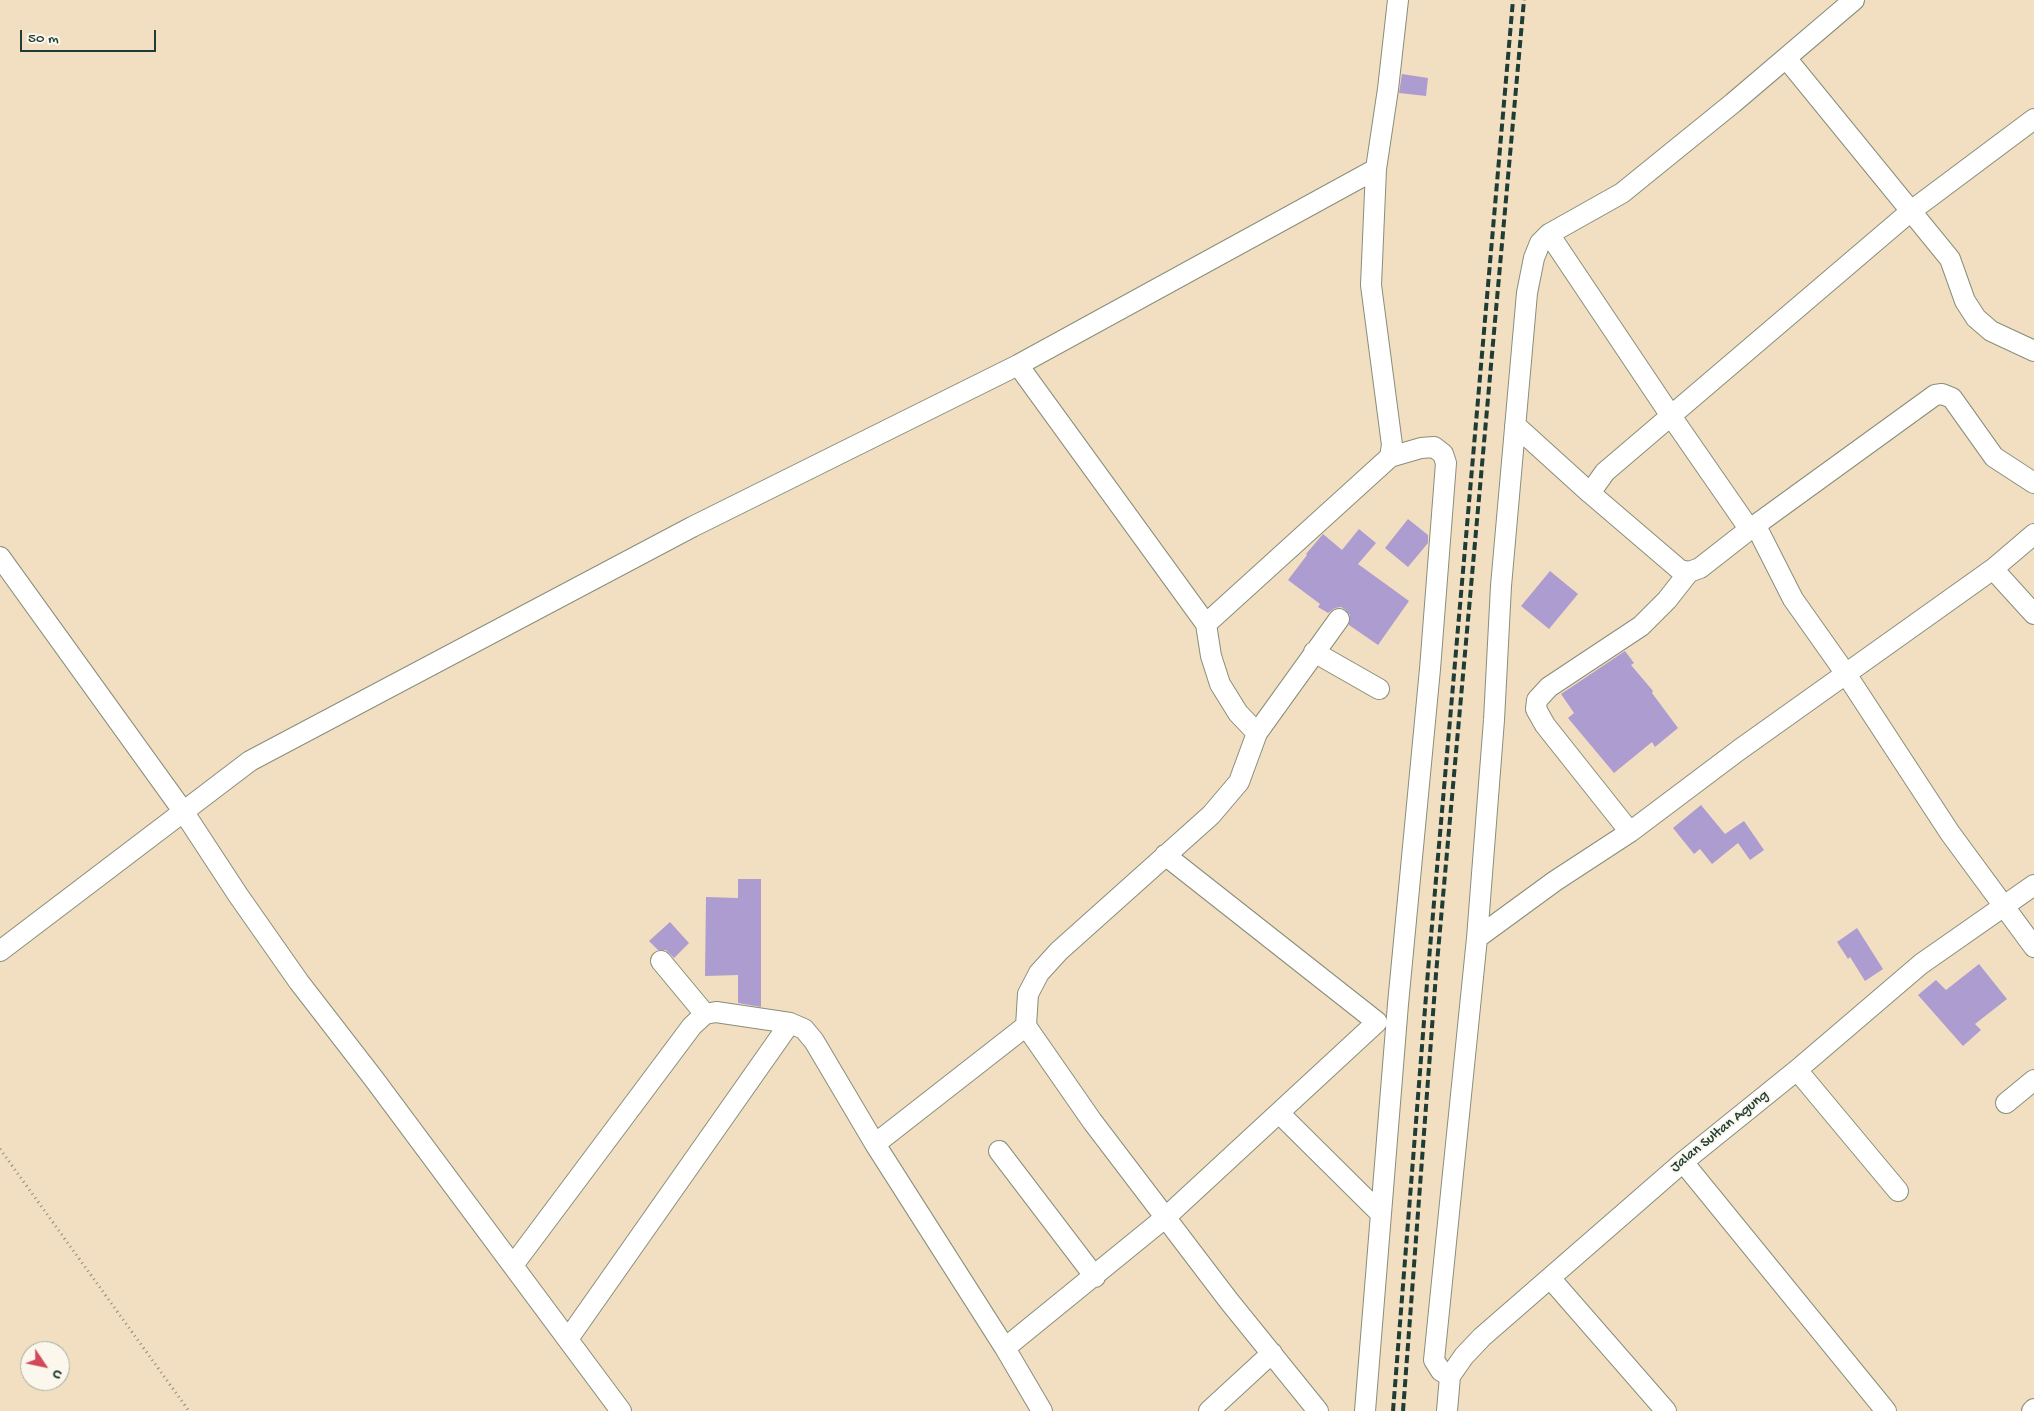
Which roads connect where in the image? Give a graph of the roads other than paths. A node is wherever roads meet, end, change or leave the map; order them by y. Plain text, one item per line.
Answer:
1 (1398, 0) edge
2 (1854, 0) edge
3 (1786, 58) junction
4 (2034, 119) edge
5 (1376, 169) junction
6 (1911, 211) junction
7 (1549, 234) junction
8 (2034, 351) edge
9 (1018, 365) junction
10 (1671, 416) junction
11 (1515, 426) junction
12 (1390, 457) junction
13 (2034, 483) edge
14 (1590, 493) junction
15 (1753, 528) junction
16 (2034, 534) edge
17 (0, 557) edge
18 (1993, 569) junction
19 (1689, 572) junction
20 (2034, 614) edge
21 (1338, 619) dead end
22 (1206, 624) junction
23 (1314, 652) junction
24 (1846, 674) junction
25 (1379, 689) dead end
26 (1257, 733) junction
27 (183, 811) junction
28 (1630, 832) junction
29 (1165, 854) junction
30 (2034, 885) edge
31 (2004, 907) junction
32 (1477, 938) junction
33 (2034, 947) edge
34 (0, 951) edge
35 (661, 961) dead end
36 (1398, 1004) junction
37 (705, 1014) junction
38 (1377, 1022) junction
39 (790, 1023) junction
40 (1026, 1026) junction
41 (1797, 1070) junction
42 (2034, 1080) edge
43 (2006, 1103) dead end
44 (1279, 1113) junction
45 (875, 1144) junction
46 (999, 1151) dead end
47 (1683, 1162) junction
48 (1898, 1191) dead end
49 (1381, 1214) junction
50 (1166, 1217) junction
51 (514, 1264) junction
52 (1095, 1277) junction
53 (1550, 1278) junction
54 (568, 1338) junction
55 (1005, 1348) junction
56 (1272, 1353) junction
57 (1450, 1376) junction
58 (621, 1411) edge
59 (1042, 1411) edge
60 (1209, 1411) edge
61 (1318, 1411) edge
62 (1365, 1411) edge
63 (1447, 1411) edge
64 (1666, 1411) edge
65 (1886, 1411) edge

1 - 5 street
2 - 3 street
3 - 6 street
3 - 7 street
4 - 6 street
5 - 9 street
5 - 12 street
6 - 8 street
6 - 10 street
7 - 10 street
7 - 11 street
9 - 22 street
9 - 27 street
10 - 14 street
10 - 15 street
11 - 14 street
11 - 32 street
12 - 22 street
12 - 36 street
13 - 15 street
14 - 19 street
15 - 19 street
15 - 24 street
16 - 18 street
17 - 27 street
18 - 20 street
18 - 24 street
19 - 28 street
21 - 23 street
22 - 26 street
23 - 25 street
23 - 26 street
24 - 28 street
24 - 31 street
26 - 29 street
27 - 34 street
27 - 51 street
28 - 32 street
29 - 38 street
29 - 40 street
30 - 31 street, Jalan Sultan Agung
31 - 33 street
31 - 41 street, Jalan Sultan Agung
32 - 57 street
35 - 37 street
36 - 38 street
36 - 49 street
37 - 39 street
37 - 51 street
38 - 44 street
39 - 45 street
39 - 54 street
40 - 45 street
40 - 50 street
41 - 47 street, Jalan Sultan Agung
41 - 48 street
42 - 43 street
44 - 49 street
44 - 50 street
45 - 55 street
46 - 52 street
47 - 53 street, Jalan Sultan Agung
47 - 65 street
49 - 62 street
50 - 52 street
50 - 56 street
51 - 54 street
52 - 55 street
53 - 57 street, Jalan Sultan Agung
53 - 64 street
54 - 58 street
55 - 59 street
56 - 60 street
56 - 61 street
57 - 63 street

